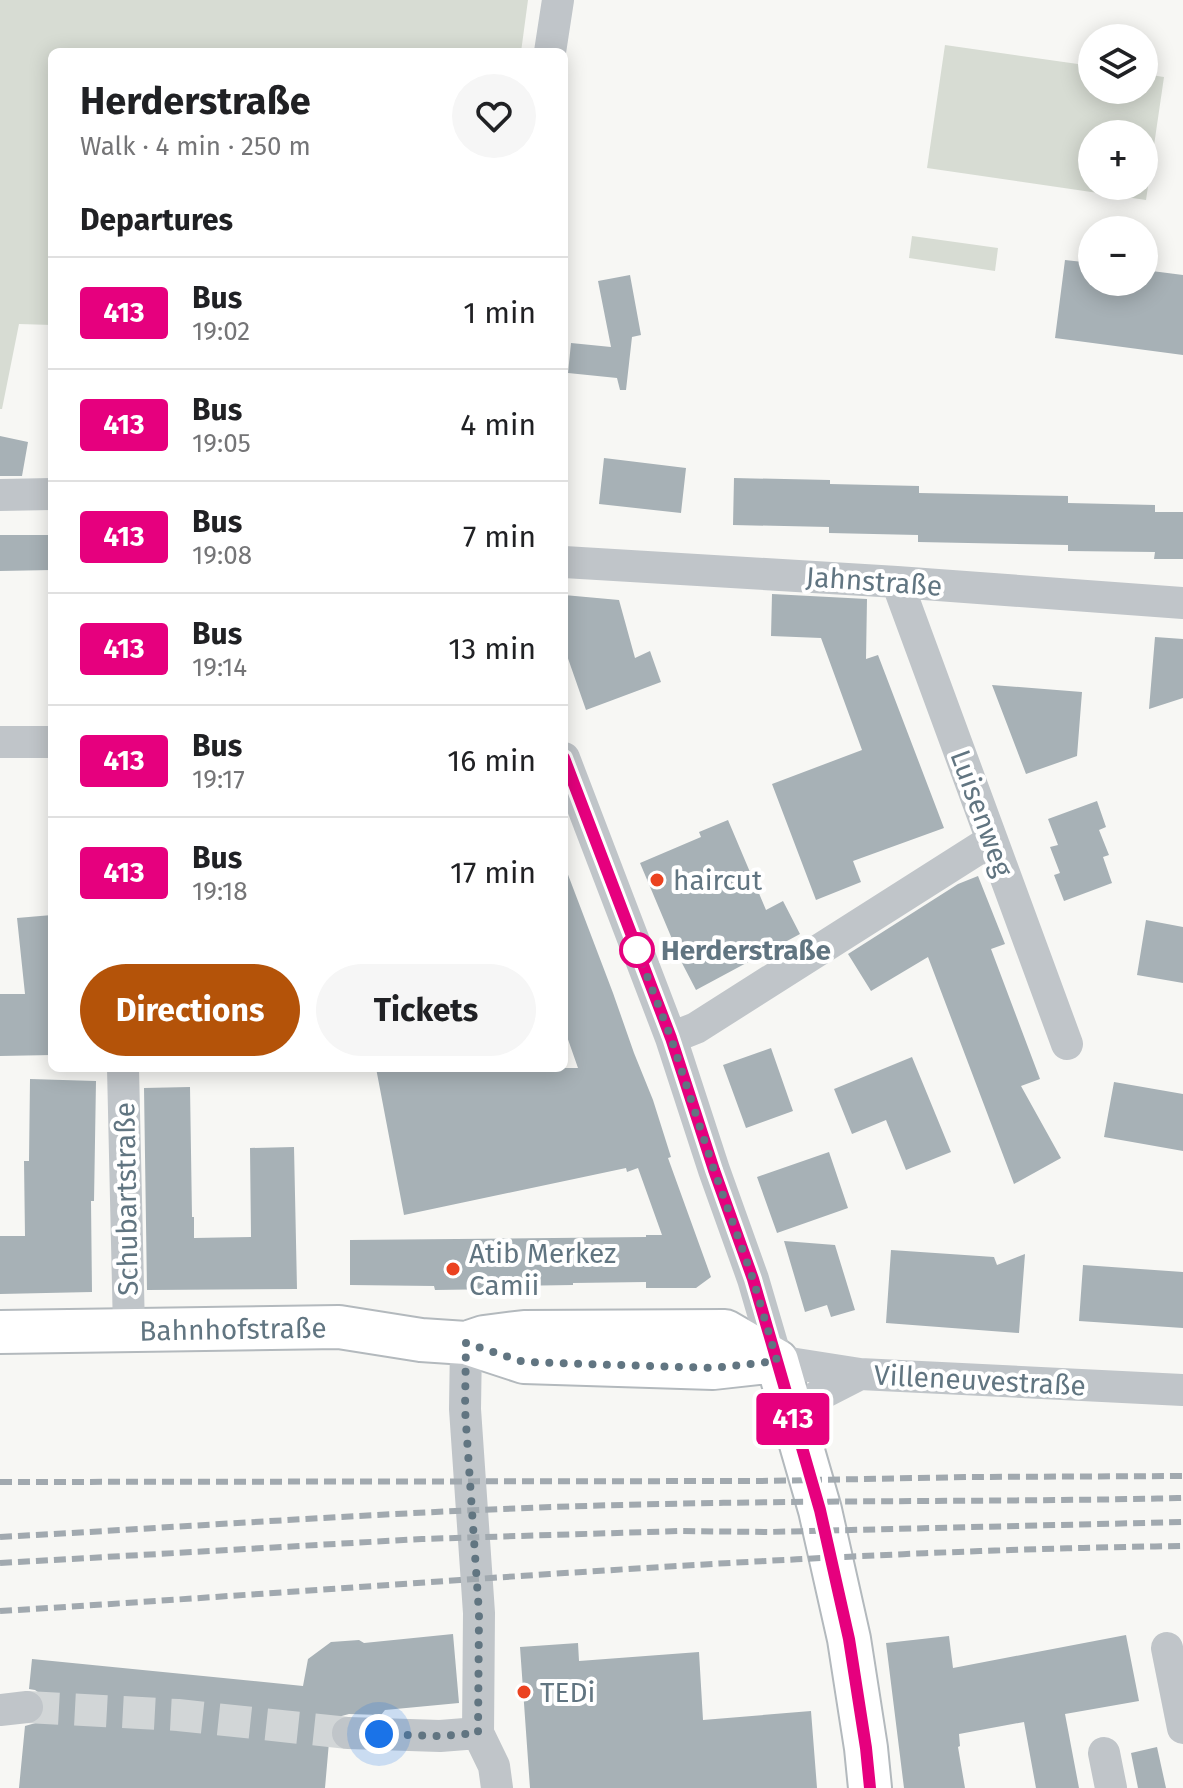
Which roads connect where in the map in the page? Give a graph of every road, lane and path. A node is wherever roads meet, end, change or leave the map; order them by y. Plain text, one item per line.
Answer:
1 (558, 0) edge
2 (551, 48) edge
3 (48, 494) edge
4 (0, 495) edge
5 (568, 562) edge
6 (897, 582) junction
7 (1183, 603) edge
8 (0, 742) edge
9 (48, 742) edge
10 (568, 768) edge
11 (992, 840) junction
12 (671, 1038) junction
13 (1067, 1044) dead end
14 (123, 1072) edge
15 (129, 1330) junction
16 (0, 1332) edge
17 (466, 1343) junction
18 (777, 1361) junction
19 (860, 1374) junction
20 (1183, 1390) edge
21 (797, 1431) junction
22 (1167, 1648) dead end
23 (1183, 1728) edge
24 (348, 1733) tunnel mouth
25 (478, 1733) junction
26 (1104, 1753) dead end
27 (497, 1788) edge
28 (870, 1788) edge
29 (1111, 1788) edge

1 - 2 street
3 - 4 street
5 - 6 street, Jahnstraße
6 - 7 street, Jahnstraße
6 - 11 street, Luisenweg
8 - 9 street
10 - 12 street
11 - 12 street
11 - 13 street, Luisenweg
12 - 18 street
14 - 15 street, Schubartstraße
15 - 16 main road, Bahnhofstraße
15 - 17 main road, Bahnhofstraße
17 - 18 main road, Bahnhofstraße
17 - 25 street
18 - 19 street, Villeneuvestraße
18 - 21 main road
19 - 20 street, Villeneuvestraße
19 - 21 street
21 - 28 main road
22 - 23 street
24 - 25 street
25 - 27 street
26 - 29 street

